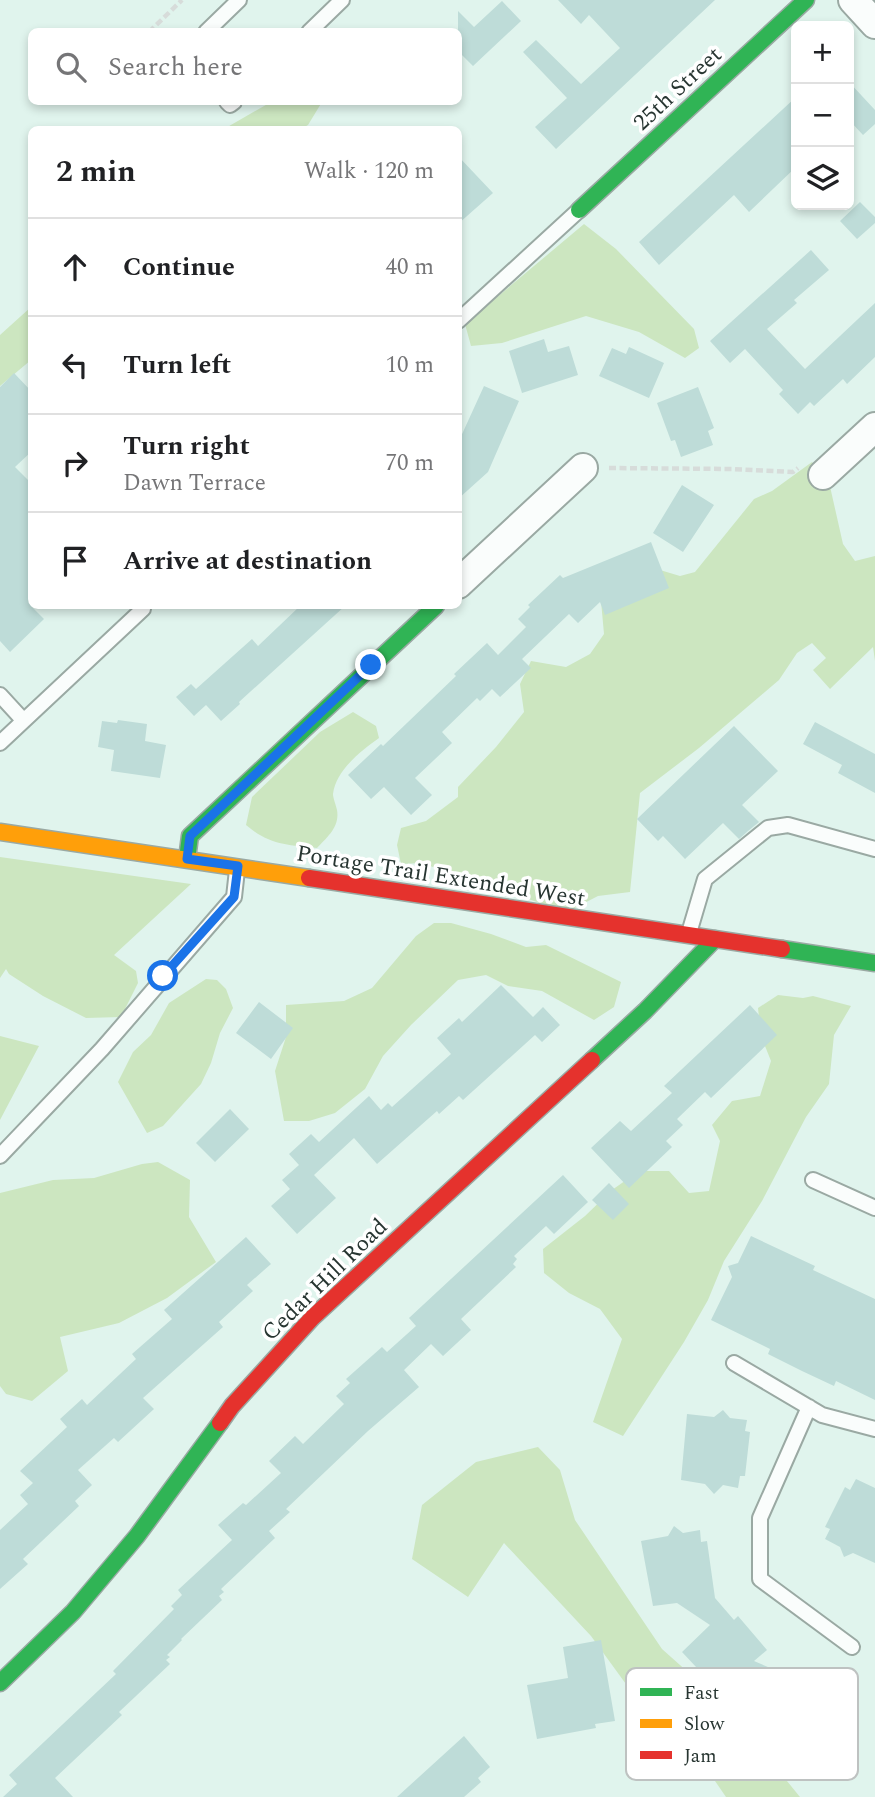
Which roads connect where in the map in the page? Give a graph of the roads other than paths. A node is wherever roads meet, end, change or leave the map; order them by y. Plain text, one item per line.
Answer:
1 (239, 0) edge
2 (342, 0) edge
3 (806, 0) edge
4 (853, 0) edge
5 (875, 24) edge
6 (210, 28) edge
7 (313, 28) edge
8 (579, 210) joint
9 (462, 317) edge
10 (875, 427) edge
11 (583, 468) road end
12 (825, 473) road end
13 (462, 580) edge
14 (143, 609) dead end
15 (433, 609) edge
16 (0, 695) edge
17 (23, 720) junction
18 (0, 743) edge
19 (0, 832) edge
20 (875, 849) edge
21 (187, 859) junction
22 (238, 866) junction
23 (688, 935) junction
24 (715, 939) junction
25 (875, 963) edge
26 (0, 1156) edge
27 (813, 1180) dead end
28 (875, 1208) edge
29 (734, 1363) dead end
30 (809, 1407) junction
31 (875, 1429) edge
32 (852, 1647) dead end
33 (0, 1684) edge

1 - 6 lane
2 - 7 lane
3 - 8 street, 25th Street
4 - 5 street
8 - 9 lane
10 - 12 street
11 - 13 street
14 - 17 lane
15 - 21 street
16 - 17 lane
17 - 18 lane
19 - 21 street, Portage Trail Extended West
20 - 23 lane
21 - 22 street, Portage Trail Extended West
22 - 23 street, Portage Trail Extended West
22 - 26 lane
23 - 24 street, Portage Trail Extended West
24 - 25 street, Portage Trail Extended West
24 - 33 street, Cedar Hill Road
27 - 28 lane
29 - 30 lane
30 - 31 lane
30 - 32 lane

